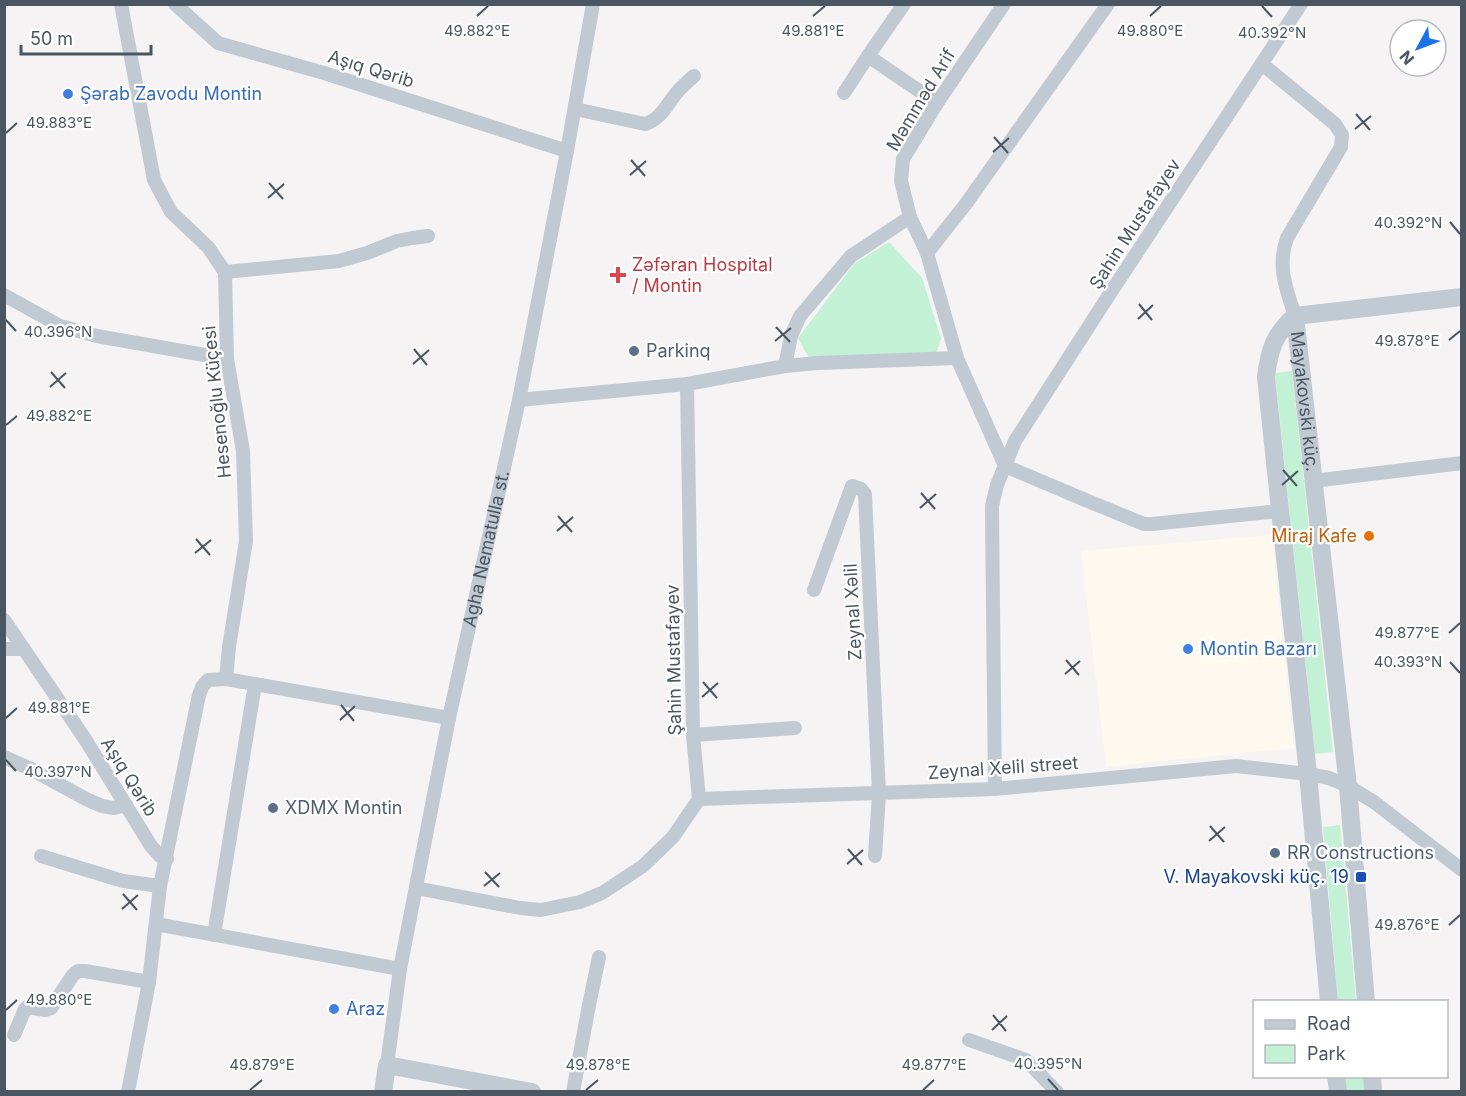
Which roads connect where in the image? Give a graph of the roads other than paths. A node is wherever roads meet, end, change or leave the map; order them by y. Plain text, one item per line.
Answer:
1 (121, 4) edge
2 (175, 4) edge
3 (593, 4) edge
4 (904, 4) edge
5 (1004, 4) edge
6 (1108, 4) edge
7 (1301, 4) edge
8 (868, 56) junction
9 (1262, 64) junction
10 (694, 76) dead end
11 (844, 93) dead end
12 (937, 103) junction
13 (575, 109) junction
14 (567, 151) junction
15 (910, 217) junction
16 (428, 236) dead end
17 (927, 253) junction
18 (225, 272) junction
19 (4, 295) edge
20 (1461, 297) edge
21 (1295, 316) junction
22 (957, 358) junction
23 (227, 359) junction
24 (785, 366) junction
25 (687, 384) junction
26 (519, 400) junction
27 (1461, 463) edge
28 (1005, 466) junction
29 (1313, 481) junction
30 (1279, 510) junction
31 (814, 591) dead end
32 (4, 620) edge
33 (4, 649) edge
34 (24, 649) junction
35 (226, 679) junction
36 (255, 684) junction
37 (449, 718) junction
38 (795, 728) dead end
39 (693, 735) junction
40 (4, 757) edge
41 (1308, 774) junction
42 (1348, 786) junction
43 (995, 789) junction
44 (879, 794) junction
45 (699, 799) junction
46 (126, 805) junction
47 (40, 856) dead end
48 (875, 856) dead end
49 (167, 860) junction
50 (1461, 870) edge
51 (160, 886) junction
52 (416, 888) junction
53 (156, 924) junction
54 (214, 935) junction
55 (599, 957) dead end
56 (400, 969) junction
57 (148, 982) junction
58 (1329, 1000) edge
59 (1366, 1000) edge
60 (14, 1035) dead end
61 (969, 1040) dead end
62 (387, 1065) junction
63 (128, 1092) edge
64 (383, 1092) edge
65 (532, 1092) edge
66 (573, 1092) edge
67 (1057, 1092) edge

1 - 18 street
2 - 14 street, Aşıq Qərib
3 - 13 street, Agha Nematulla st.
4 - 8 street
5 - 12 street, Məmməd Arif
6 - 17 street
7 - 9 street, Şahin Mustafayev
8 - 11 street
8 - 12 street
9 - 21 street
9 - 28 street, Şahin Mustafayev
10 - 13 street
12 - 15 street, Məmməd Arif
13 - 14 street, Agha Nematulla st.
14 - 26 street, Agha Nematulla st.
15 - 17 street, Məmməd Arif
15 - 24 street
16 - 18 street
17 - 22 street, Məmməd Arif
18 - 23 street, Hesenoğlu Küçesi
19 - 23 street
20 - 21 street
21 - 29 street, Mayakovski küç.
21 - 30 street, Mayakovski küç.
22 - 24 street
22 - 28 street
23 - 35 street, Hesenoğlu Küçesi
24 - 25 street
25 - 26 street
25 - 39 street, Şahin Mustafayev
26 - 37 street, Agha Nematulla st.
27 - 29 street
28 - 30 street
28 - 43 street, Şahin Mustafayev
29 - 42 street, Mayakovski küç.
30 - 41 street, Mayakovski küç.
31 - 44 street, Zeynal Xəlil
32 - 34 street, Aşıq Qərib
33 - 34 street
34 - 46 street, Aşıq Qərib
35 - 36 street
35 - 49 street
36 - 37 street
36 - 54 street
37 - 52 street, Agha Nematulla st.
38 - 39 street
39 - 45 street, Şahin Mustafayev
40 - 46 street
41 - 42 street, Zeynal Xelil street
41 - 43 street, Zeynal Xelil street
41 - 58 street, Mayakovski küç.
42 - 50 street, Zeynal Xelil street
42 - 59 street, Mayakovski küç.
43 - 44 street, Zeynal Xelil street
44 - 45 street, Zeynal Xelil street
44 - 48 street, Zeynal Xəlil
45 - 52 street
46 - 49 street, Aşıq Qərib
47 - 51 street
49 - 51 street
51 - 53 street
52 - 56 street, Agha Nematulla st.
53 - 54 street
53 - 57 street
54 - 56 street
55 - 66 street
56 - 62 street, Agha Nematulla st.
57 - 60 street
57 - 63 street
61 - 67 street
62 - 64 street, Agha Nematulla st.
62 - 65 street

